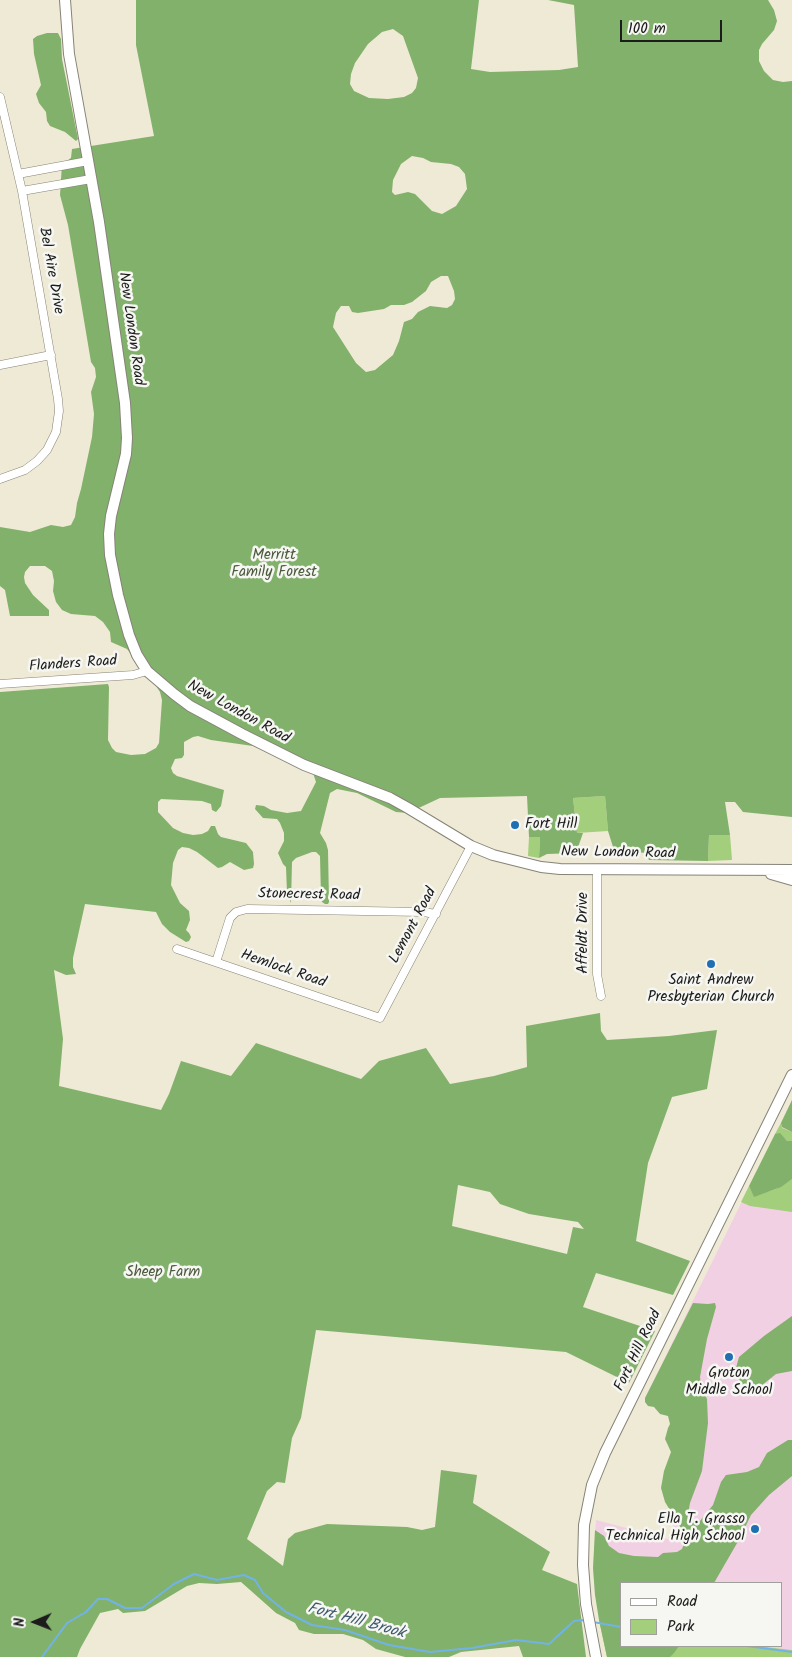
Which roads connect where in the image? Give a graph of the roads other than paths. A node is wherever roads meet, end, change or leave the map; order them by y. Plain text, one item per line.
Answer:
1 (65, 0) edge
2 (0, 97) edge
3 (2, 118) edge
4 (88, 161) junction
5 (18, 174) junction
6 (91, 179) junction
7 (22, 191) junction
8 (51, 355) junction
9 (0, 365) edge
10 (0, 479) edge
11 (147, 671) junction
12 (0, 684) edge
13 (471, 846) junction
14 (597, 869) junction
15 (743, 870) junction
16 (792, 870) edge
17 (792, 880) edge
18 (436, 914) junction
19 (177, 949) dead end
20 (216, 962) junction
21 (602, 996) dead end
22 (380, 1018) joint
23 (792, 1075) edge
24 (596, 1657) edge

1 - 4 main road, New London Road
2 - 3 street, Bel Aire Drive
3 - 5 street, Bel Aire Drive
4 - 5 street
4 - 6 main road, New London Road
5 - 7 street, Bel Aire Drive
6 - 7 street
6 - 11 main road, New London Road
7 - 8 street, Bel Aire Drive
8 - 9 street
8 - 10 street, Bel Aire Drive
11 - 12 street, Flanders Road
11 - 13 main road, New London Road
13 - 14 main road, New London Road
13 - 18 street, Lemont Road
14 - 15 main road, New London Road
14 - 21 street, Affeldt Drive
15 - 16 main road
15 - 17 main road
18 - 20 street, Stonecrest Road
18 - 22 street, Lemont Road
19 - 20 street, Hemlock Road
20 - 22 street, Hemlock Road
23 - 24 main road, Fort Hill Road

